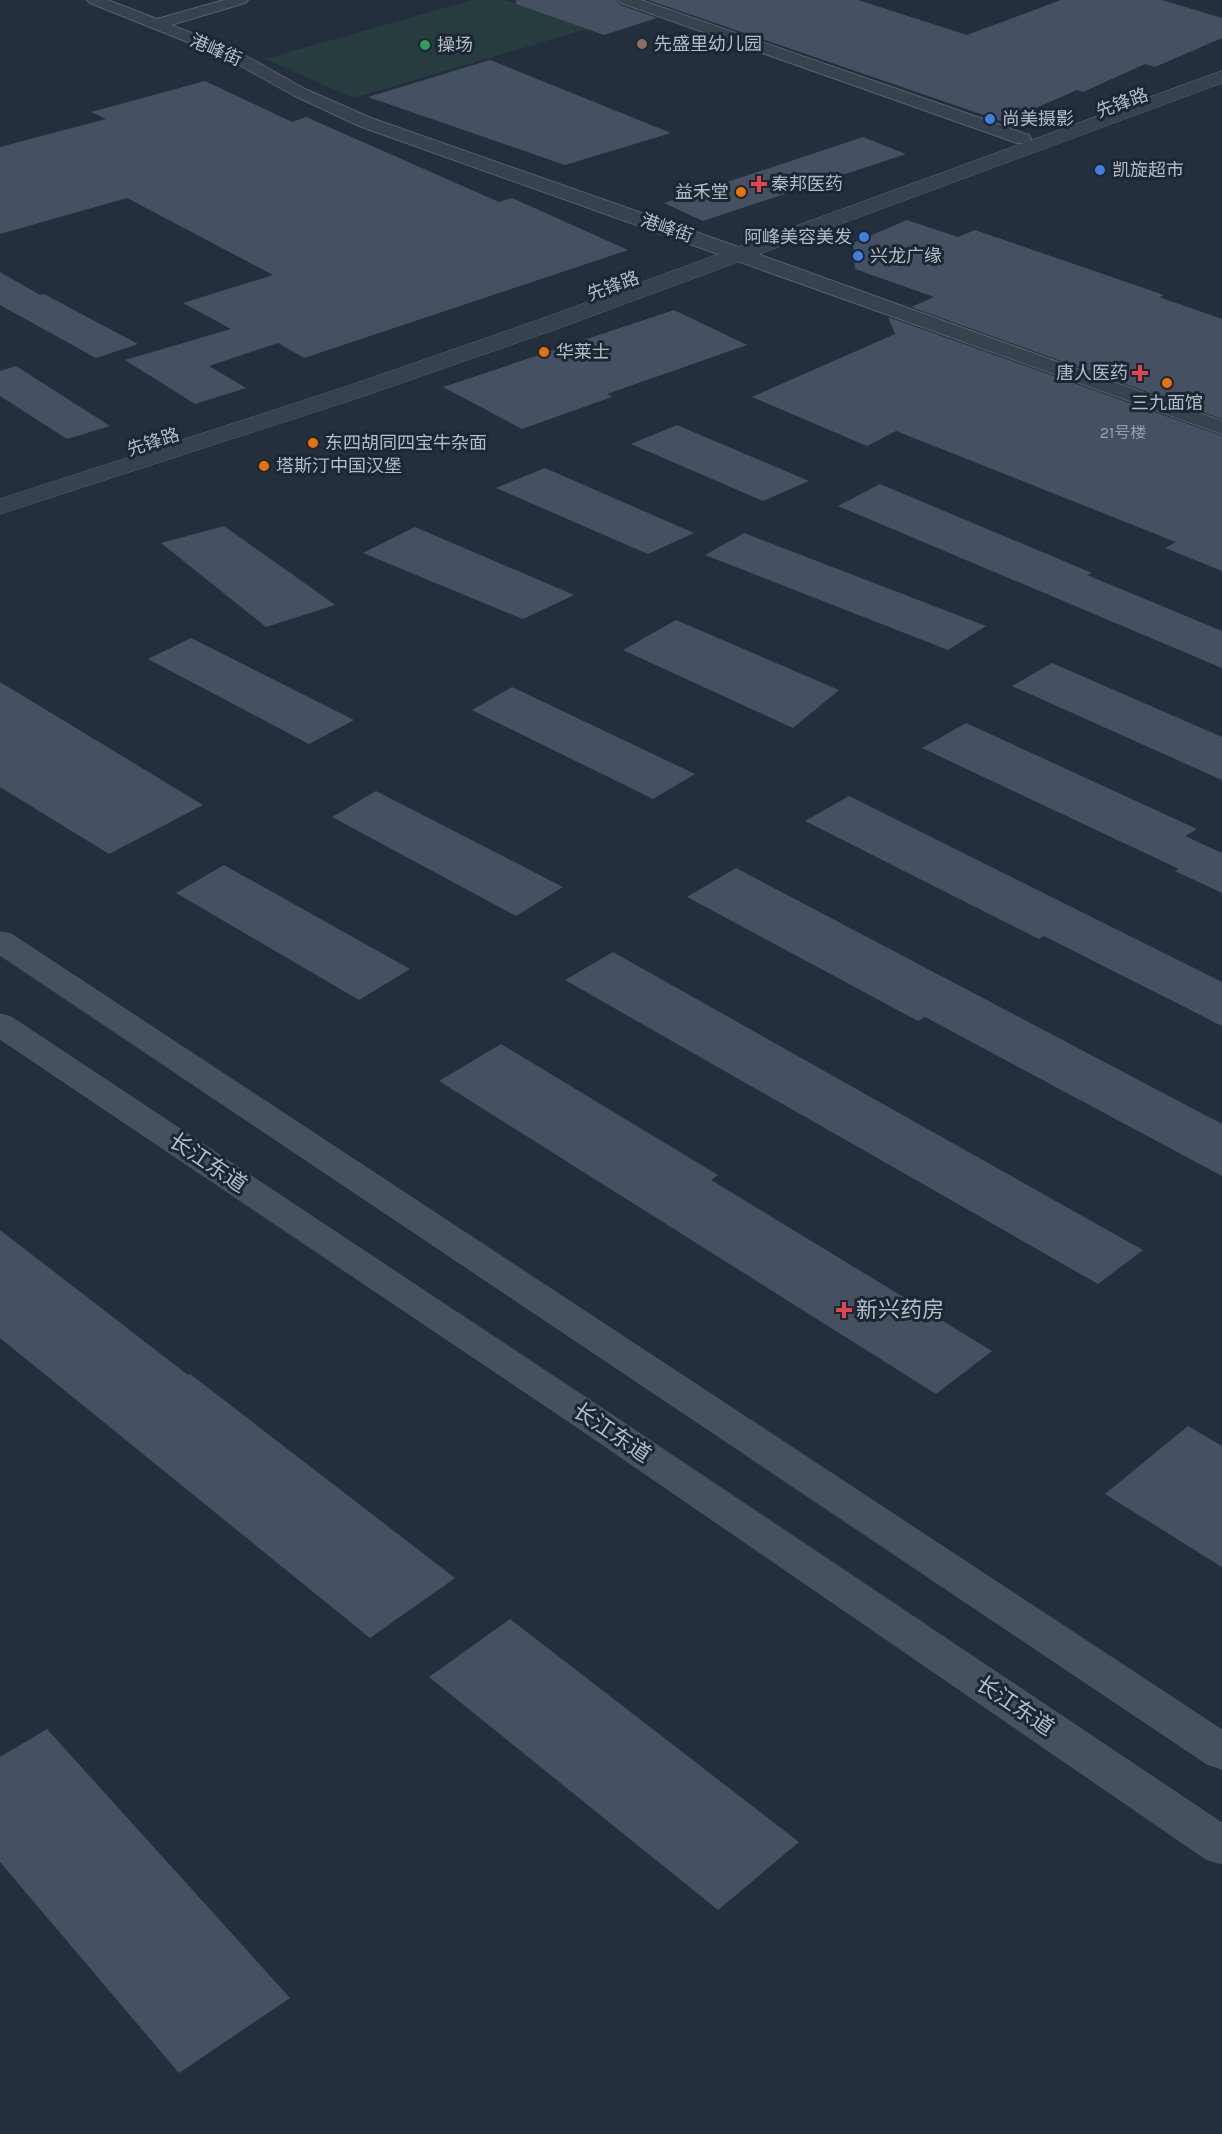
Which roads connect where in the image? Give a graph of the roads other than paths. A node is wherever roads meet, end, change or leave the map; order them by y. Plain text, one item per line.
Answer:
1 (95, 0) edge
2 (240, 0) edge
3 (626, 0) edge
4 (154, 25) junction
5 (1222, 67) edge
6 (1222, 76) edge
7 (1023, 139) junction
8 (731, 250) junction
9 (1222, 428) edge
10 (0, 491) edge
11 (0, 507) edge
12 (0, 941) edge
13 (0, 1024) edge
14 (1222, 1752) edge
15 (1222, 1846) edge

1 - 4 street, 港峰街
2 - 4 street
3 - 7 street
4 - 8 street, 港峰街
5 - 7 street, 先锋路
6 - 8 street
7 - 8 street, 先锋路
8 - 9 street, 港峰街
8 - 10 street, 先锋路
8 - 11 street
12 - 14 main road
13 - 15 main road, 长江东道

